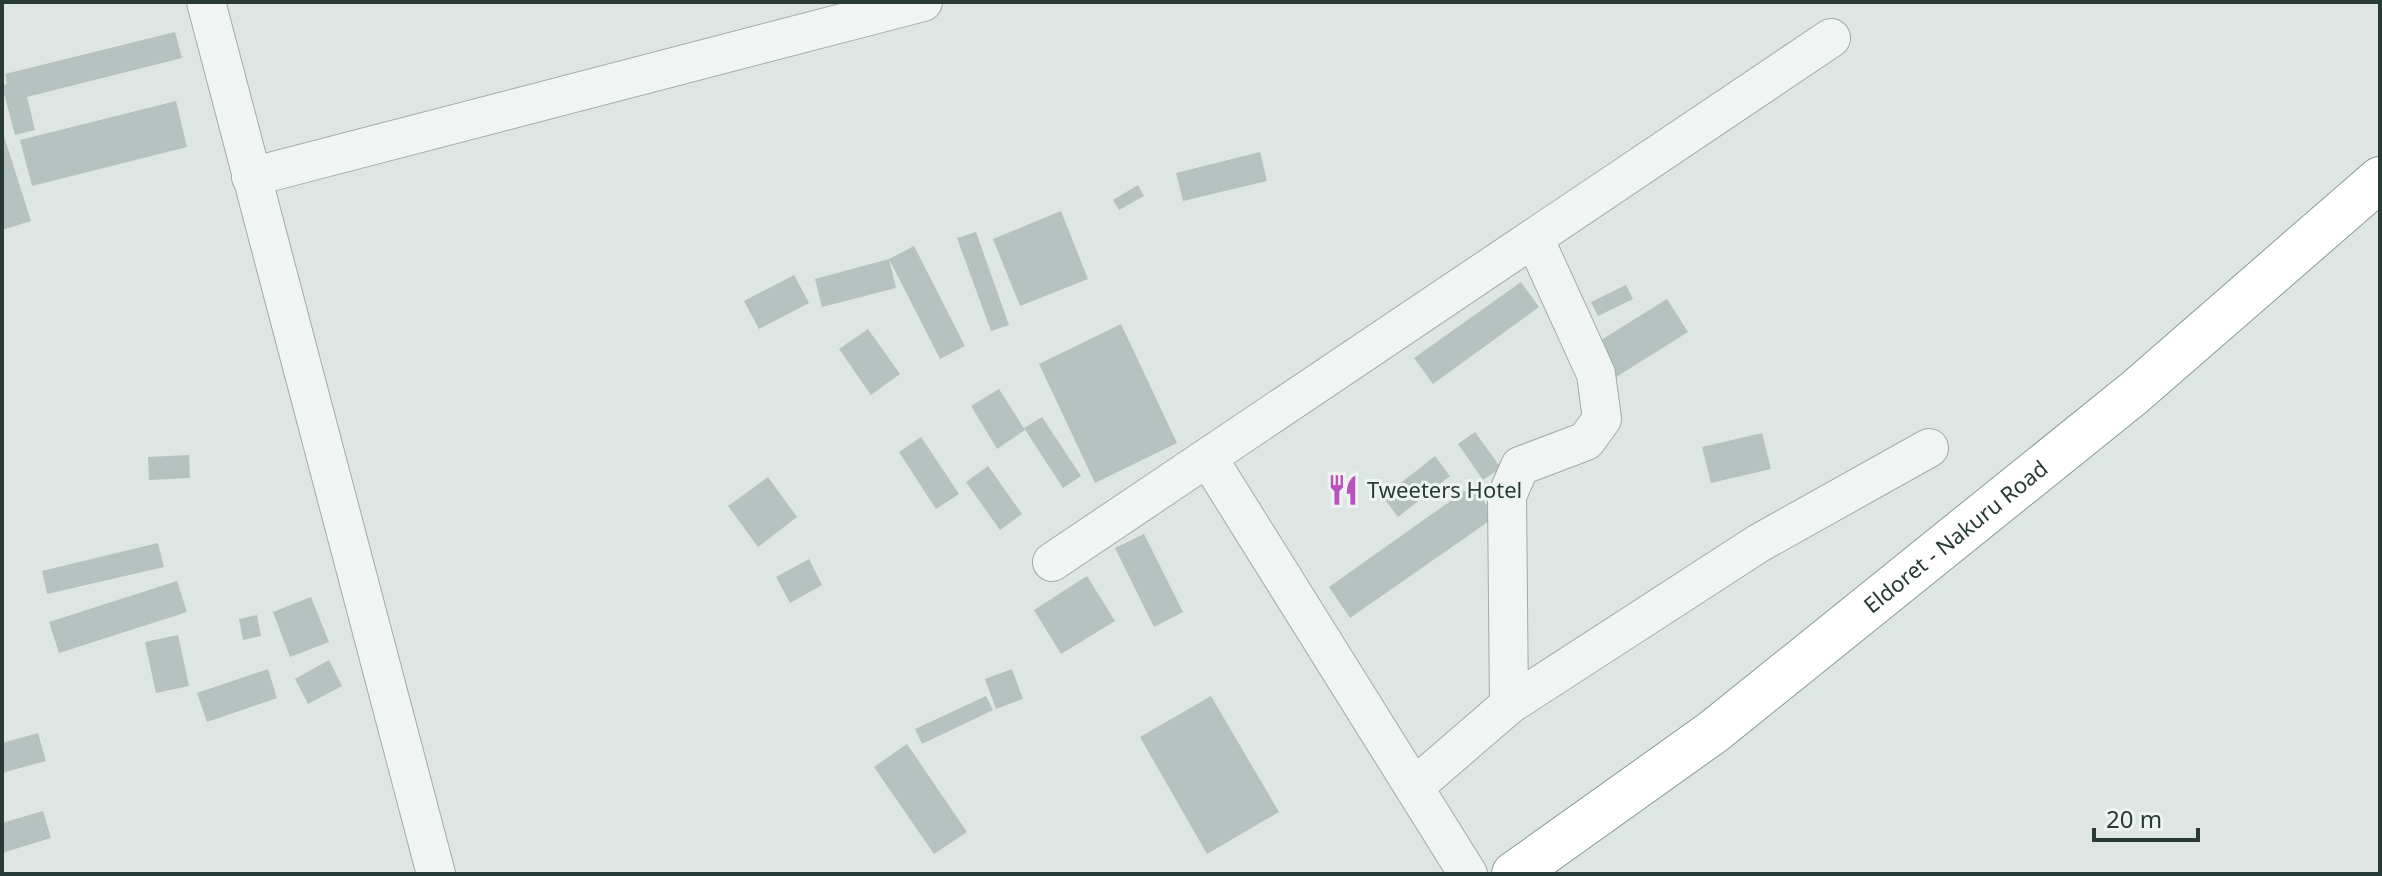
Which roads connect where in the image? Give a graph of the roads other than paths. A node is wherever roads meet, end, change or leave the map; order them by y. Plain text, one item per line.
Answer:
1 (206, 2) edge
2 (923, 2) edge
3 (1831, 38) dead end
4 (251, 177) junction
5 (2380, 179) edge
6 (1534, 238) junction
7 (1929, 448) dead end
8 (1208, 458) junction
9 (1052, 562) dead end
10 (1509, 705) junction
11 (1414, 787) junction
12 (436, 874) edge
13 (1468, 874) edge
14 (1514, 874) edge

1 - 4 street
2 - 4 street
3 - 6 street
4 - 12 street
5 - 14 highway, Eldoret - Nakuru Road
6 - 8 street
6 - 10 street
7 - 10 street
8 - 9 street
8 - 11 street
10 - 11 street
11 - 13 street

